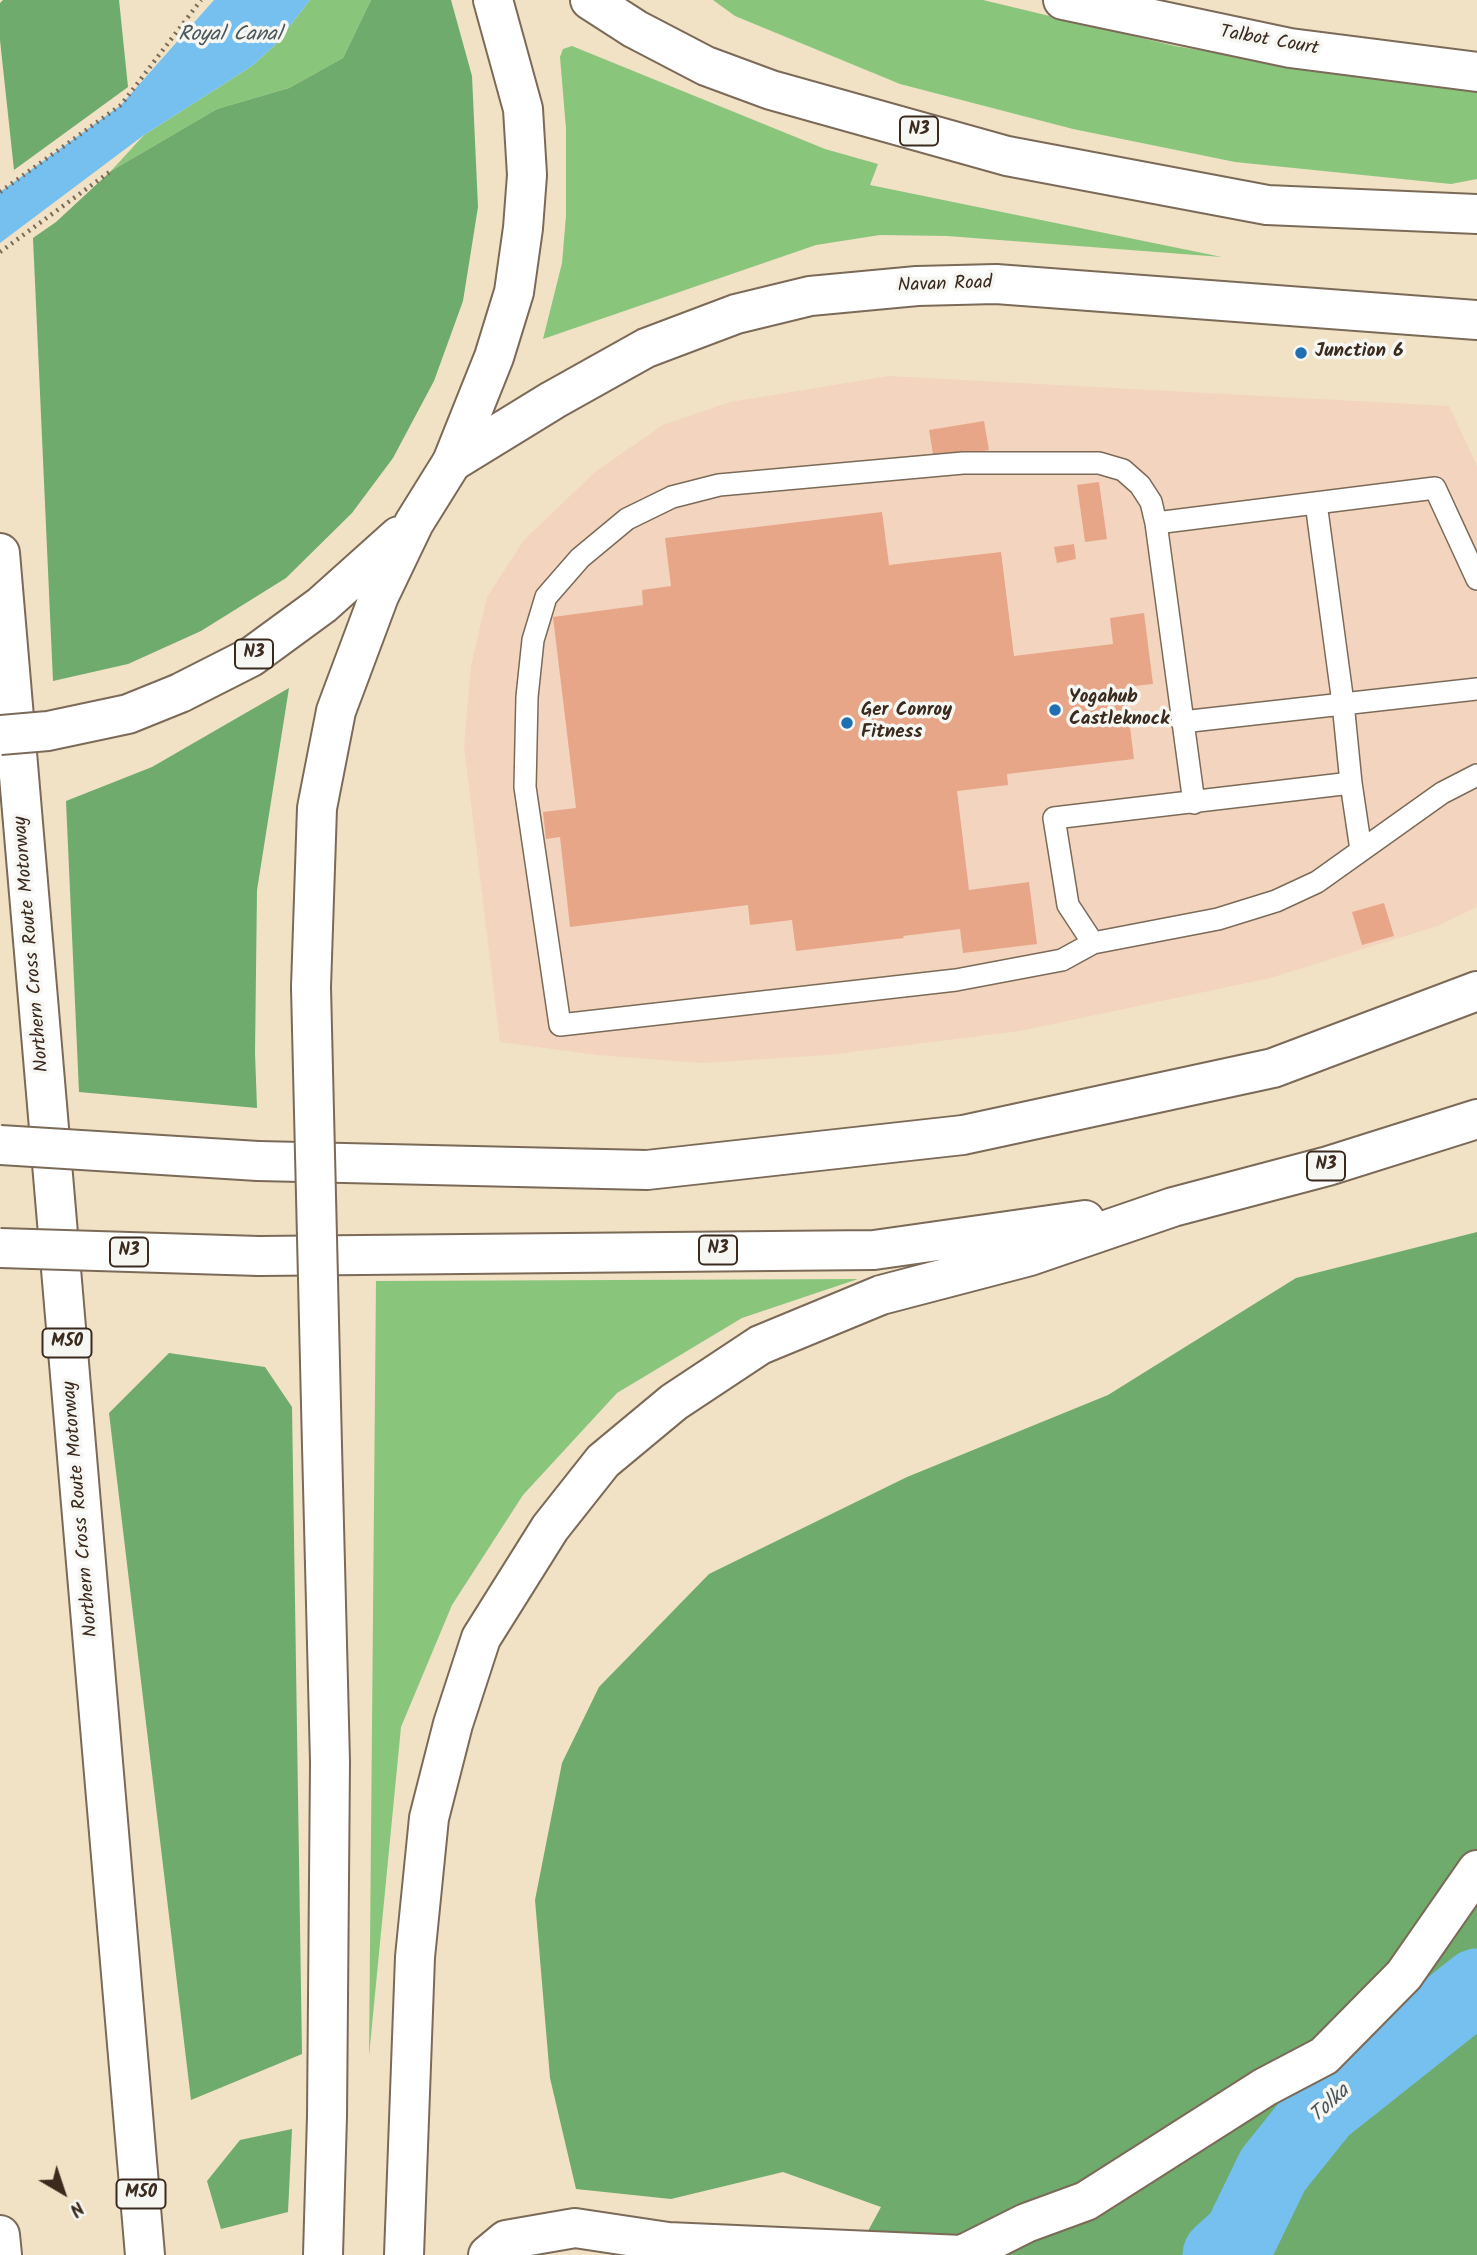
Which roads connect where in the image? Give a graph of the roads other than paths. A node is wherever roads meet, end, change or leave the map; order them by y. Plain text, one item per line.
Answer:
1 (493, 0) edge
2 (590, 0) edge
3 (1063, 0) edge
4 (1477, 72) edge
5 (1477, 214) edge
6 (1477, 320) edge
7 (452, 462) junction
8 (1316, 503) junction
9 (414, 523) junction
10 (1156, 523) junction
11 (0, 553) edge
12 (1477, 579) edge
13 (1477, 689) edge
14 (1343, 703) junction
15 (1182, 722) junction
16 (0, 735) edge
17 (1477, 775) edge
18 (1351, 783) junction
19 (1194, 803) junction
20 (1362, 850) junction
21 (1093, 943) junction
22 (1477, 991) edge
23 (1477, 1119) edge
24 (0, 1145) edge
25 (1173, 1207) junction
26 (0, 1248) edge
27 (1477, 1870) edge
28 (0, 2235) edge
29 (2, 2255) edge
30 (145, 2255) edge
31 (323, 2255) edge
32 (404, 2255) edge
33 (488, 2255) edge

1 - 7 main road, N3
2 - 5 main road, N3
3 - 4 main road, Talbot Court
6 - 7 main road, Navan Road
7 - 9 main road, N3
8 - 10 lane
8 - 12 lane
8 - 14 lane
9 - 16 main road, N3, bridge
9 - 31 main road, bridge
10 - 15 lane
10 - 21 lane
11 - 30 main road, Northern Cross Route Motorway / M50
13 - 14 lane
14 - 15 lane
14 - 18 lane
15 - 19 lane
17 - 20 lane
18 - 19 lane
18 - 20 lane
19 - 21 lane
20 - 21 lane
22 - 24 main road, bridge
23 - 25 main road, N3
25 - 26 main road, N3, bridge
25 - 32 main road
27 - 33 main road
28 - 29 main road

